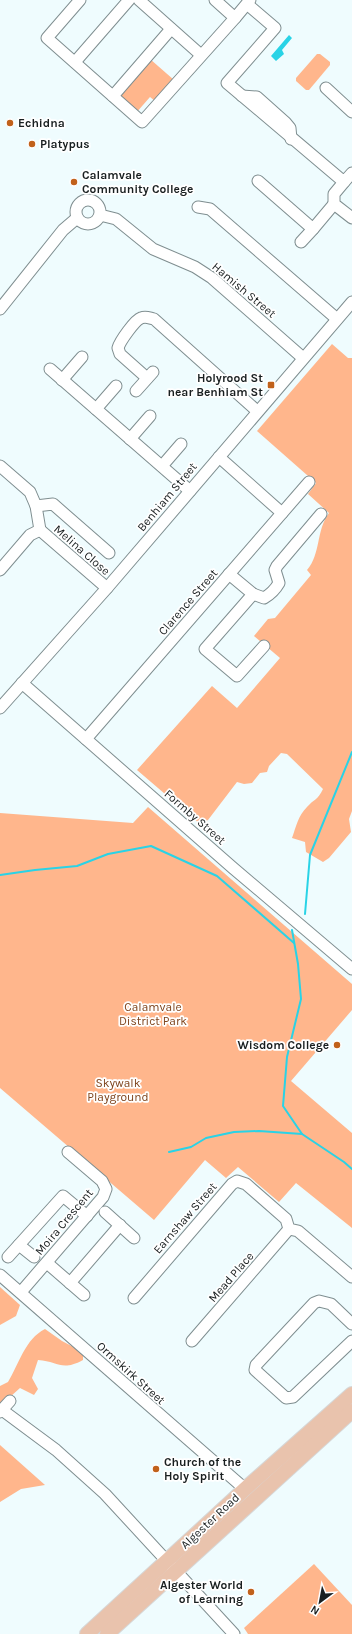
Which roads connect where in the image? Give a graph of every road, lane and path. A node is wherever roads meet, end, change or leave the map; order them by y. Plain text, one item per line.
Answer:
1 (80, 0) edge
2 (129, 0) edge
3 (139, 0) edge
4 (215, 0) edge
5 (248, 2) edge
6 (235, 18) junction
7 (172, 29) junction
8 (202, 55) junction
9 (75, 62) junction
10 (326, 88) dead end
11 (113, 96) junction
12 (352, 112) edge
13 (352, 173) edge
14 (258, 181) dead end
15 (344, 182) junction
16 (334, 204) junction
17 (198, 207) dead end
18 (100, 215) junction
19 (77, 218) junction
20 (352, 218) edge
21 (313, 229) junction
22 (300, 242) dead end
23 (352, 302) edge
24 (0, 309) edge
25 (337, 319) junction
26 (82, 358) dead end
27 (303, 358) junction
28 (50, 369) dead end
29 (62, 380) junction
30 (116, 386) dead end
31 (136, 391) dead end
32 (96, 409) junction
33 (257, 411) junction
34 (150, 416) dead end
35 (130, 439) junction
36 (181, 444) dead end
37 (218, 457) junction
38 (0, 466) edge
39 (162, 466) junction
40 (309, 482) dead end
41 (190, 491) junction
42 (36, 506) junction
43 (282, 513) junction
44 (321, 514) dead end
45 (40, 530) junction
46 (108, 553) dead end
47 (0, 570) edge
48 (229, 574) junction
49 (107, 588) junction
50 (253, 594) junction
51 (264, 646) dead end
52 (22, 683) junction
53 (0, 708) edge
54 (86, 739) junction
55 (352, 969) edge
56 (68, 1152) dead end
57 (105, 1212) dead end
58 (87, 1216) junction
59 (120, 1226) junction
60 (289, 1229) junction
61 (134, 1238) dead end
62 (19, 1245) junction
63 (8, 1257) dead end
64 (34, 1257) dead end
65 (47, 1263) junction
66 (0, 1275) edge
67 (352, 1276) edge
68 (70, 1283) junction
69 (21, 1292) junction
70 (84, 1295) dead end
71 (134, 1298) dead end
72 (352, 1324) edge
73 (192, 1341) dead end
74 (352, 1341) edge
75 (352, 1394) edge
76 (10, 1401) dead end
77 (1, 1411) edge
78 (352, 1411) edge
79 (315, 1446) junction
80 (245, 1489) junction
81 (239, 1514) junction
82 (172, 1566) junction
83 (87, 1634) edge
84 (107, 1634) edge
85 (234, 1634) edge

1 - 9 street
2 - 9 street
3 - 7 street
4 - 6 street
5 - 6 street
5 - 15 street
6 - 8 street
7 - 8 street
7 - 11 street
8 - 11 street
9 - 11 street
10 - 12 street
13 - 15 street
14 - 21 street
15 - 16 street
16 - 20 street
16 - 21 street
17 - 25 street
18 - 19 street
18 - 19 street
18 - 27 street, Hamish Street
19 - 24 street
21 - 22 street
23 - 25 street, Benhiam Street
25 - 27 street, Benhiam Street
26 - 29 street
27 - 33 street, Benhiam Street
28 - 29 street
29 - 32 street
30 - 32 street
31 - 33 street
32 - 35 street
33 - 37 street, Benhiam Street
34 - 35 street
35 - 39 street
36 - 39 street
37 - 41 street, Benhiam Street
37 - 43 street
38 - 42 street
39 - 41 street
40 - 43 street, Clarence Street
41 - 49 street, Benhiam Street
42 - 45 street
42 - 46 street
43 - 48 street, Clarence Street
44 - 50 street
45 - 47 street
45 - 49 street, Melina Close
48 - 50 street
48 - 54 street, Clarence Street
49 - 52 street, Benhiam Street
50 - 51 street
52 - 53 street, Benhiam Street
52 - 54 street, Formby Street
54 - 55 street, Formby Street
56 - 58 street, Moira Crescent
57 - 59 street
58 - 62 street
58 - 65 street, Moira Crescent
59 - 61 street
59 - 68 street
60 - 67 street, Earnshaw Street
60 - 71 street, Earnshaw Street
60 - 73 street, Mead Place
62 - 63 street
62 - 64 street
65 - 68 street
65 - 69 street, Moira Crescent
66 - 69 street, Ormskirk Street
68 - 70 street
69 - 80 street, Ormskirk Street
72 - 74 street
75 - 80 main road, Algester Road
76 - 77 street
77 - 82 street
78 - 79 main road, Algester Road
79 - 80 street
79 - 81 main road, Algester Road
80 - 81 street
80 - 82 main road, Algester Road
81 - 82 main road, Algester Road
82 - 83 main road, Algester Road
82 - 84 main road, Algester Road
82 - 85 street

